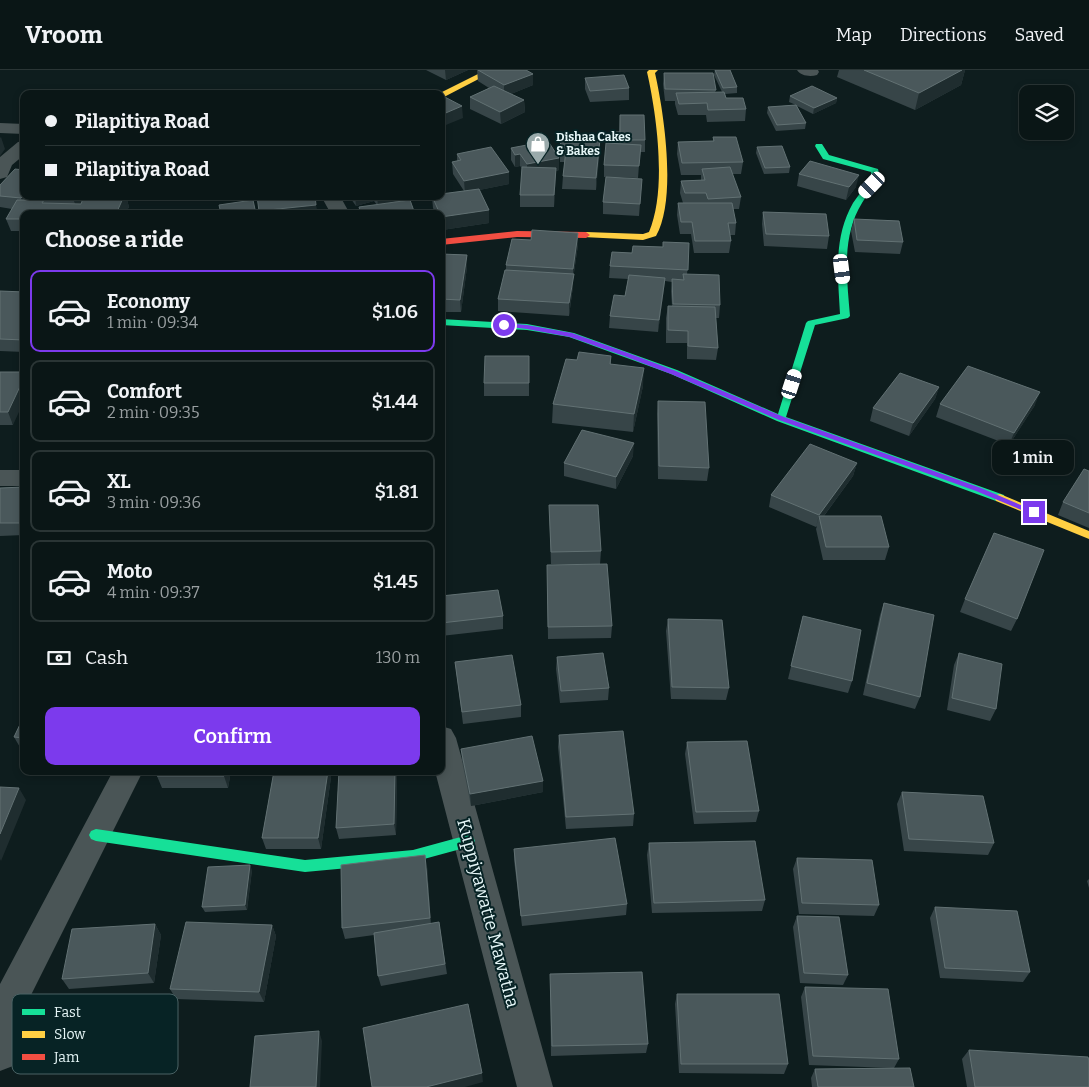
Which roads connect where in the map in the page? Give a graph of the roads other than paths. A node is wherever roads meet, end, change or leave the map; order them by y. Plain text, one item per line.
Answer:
1 (492, 70) edge
2 (654, 70) edge
3 (445, 93) edge
4 (0, 128) edge
5 (20, 129) edge
6 (819, 146) dead end
7 (20, 149) edge
8 (0, 173) edge
9 (445, 241) edge
10 (445, 322) edge
11 (781, 419) junction
12 (0, 478) edge
13 (20, 478) edge
14 (1089, 535) edge
15 (445, 753) edge
16 (126, 775) edge
17 (96, 835) junction
18 (468, 841) junction
19 (12, 994) edge
20 (12, 994) edge
21 (0, 1053) edge
22 (535, 1087) edge

1 - 3 street
2 - 9 street
4 - 5 street
6 - 11 street
7 - 8 street
10 - 11 street
11 - 14 street
12 - 13 street
15 - 18 street, Kuppiyawatte Mawatha
16 - 17 street
17 - 18 street
17 - 19 street
18 - 22 street, Kuppiyawatte Mawatha
20 - 21 street

